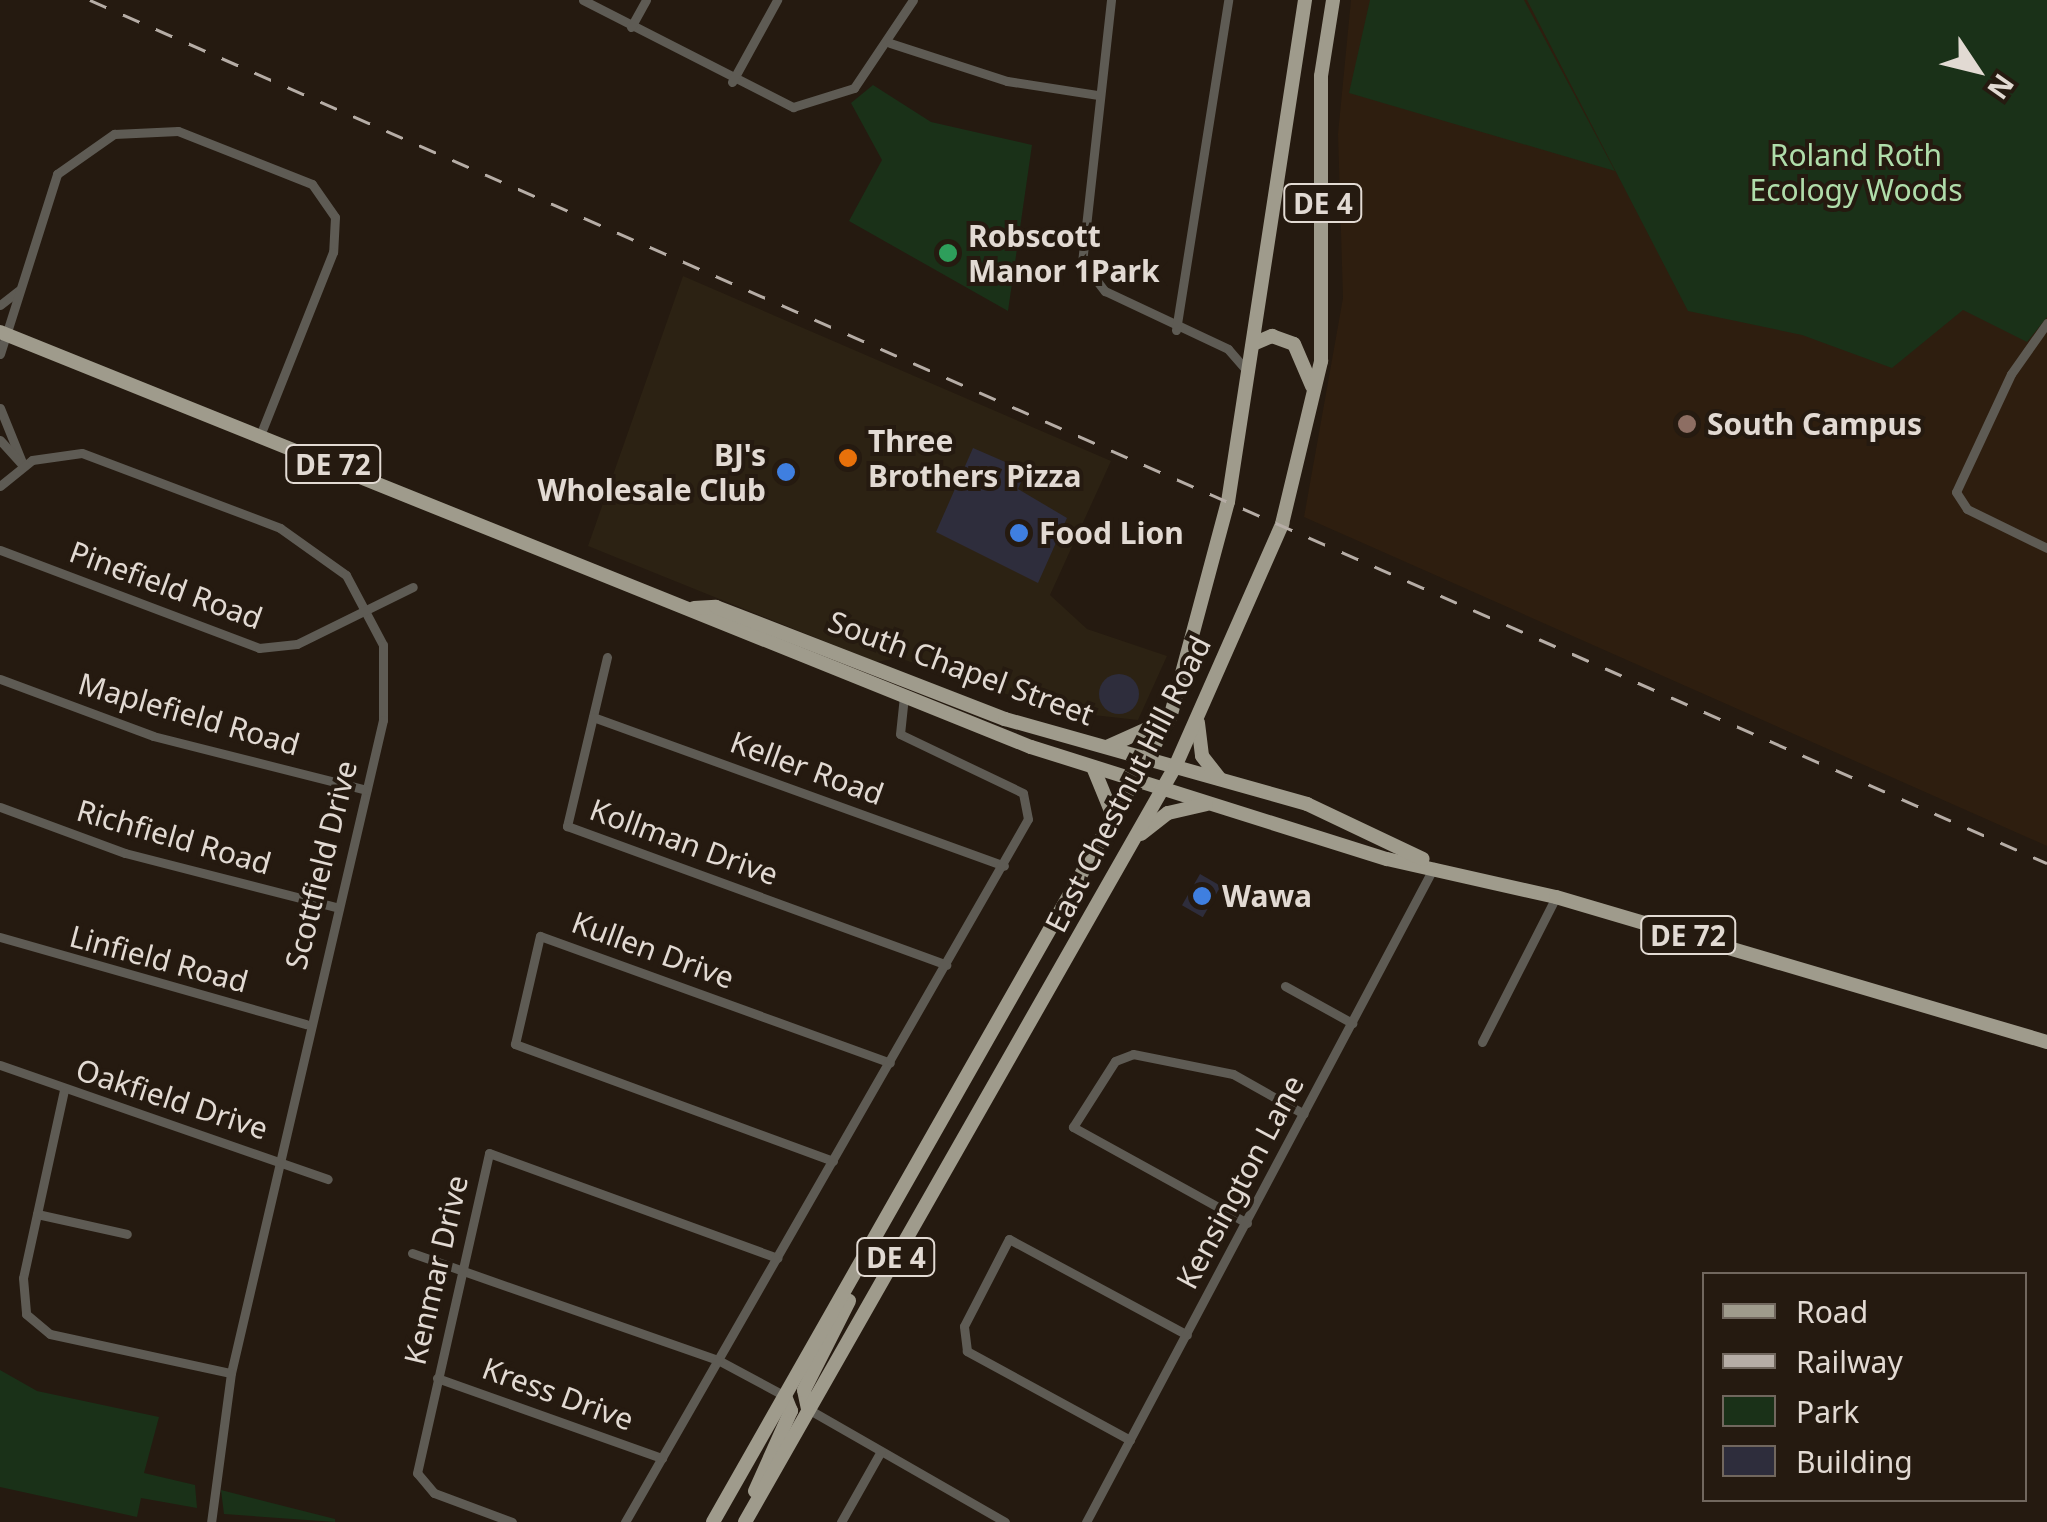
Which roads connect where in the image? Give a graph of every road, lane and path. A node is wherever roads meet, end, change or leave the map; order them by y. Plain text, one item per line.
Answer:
1 (583, 0) edge
2 (646, 0) edge
3 (777, 0) edge
4 (914, 0) edge
5 (1111, 0) edge
6 (1228, 0) edge
7 (1306, 0) edge
8 (1333, 0) edge
9 (632, 27) junction
10 (890, 42) junction
11 (732, 82) junction
12 (1097, 95) junction
13 (21, 288) junction
14 (0, 305) edge
15 (2047, 323) edge
16 (1176, 330) junction
17 (1, 335) edge
18 (1252, 344) junction
19 (1228, 349) junction
20 (0, 354) edge
21 (1248, 373) junction
22 (1314, 407) junction
23 (0, 408) edge
24 (260, 435) junction
25 (0, 440) edge
26 (23, 465) junction
27 (0, 486) edge
28 (2047, 548) edge
29 (0, 550) edge
30 (413, 587) dead end
31 (694, 608) junction
32 (369, 609) junction
33 (607, 657) dead end
34 (0, 679) edge
35 (908, 682) junction
36 (903, 700) junction
37 (593, 717) junction
38 (1170, 718) junction
39 (1199, 718) junction
40 (1105, 747) junction
41 (1149, 760) junction
42 (1093, 767) junction
43 (1174, 767) junction
44 (1221, 780) junction
45 (1138, 781) junction
46 (1162, 788) junction
47 (366, 790) junction
48 (1213, 803) junction
49 (0, 807) edge
50 (1115, 822) junction
51 (1133, 841) junction
52 (1436, 864) junction
53 (1004, 866) junction
54 (1556, 897) junction
55 (336, 907) junction
56 (0, 937) edge
57 (946, 965) junction
58 (1286, 986) dead end
59 (1352, 1023) junction
60 (306, 1024) junction
61 (1482, 1042) dead end
62 (2047, 1042) edge
63 (890, 1063) junction
64 (0, 1065) edge
65 (64, 1090) junction
66 (1304, 1114) junction
67 (277, 1160) junction
68 (833, 1161) junction
69 (328, 1179) dead end
70 (38, 1214) junction
71 (1246, 1223) junction
72 (127, 1234) dead end
73 (412, 1253) dead end
74 (777, 1258) junction
75 (862, 1263) junction
76 (463, 1265) junction
77 (1187, 1335) junction
78 (718, 1360) junction
79 (231, 1374) junction
80 (437, 1378) junction
81 (785, 1396) junction
82 (808, 1409) junction
83 (1130, 1440) junction
84 (882, 1451) junction
85 (662, 1458) junction
86 (748, 1517) edge
87 (212, 1522) edge
88 (512, 1522) edge
89 (626, 1522) edge
90 (713, 1522) edge
91 (841, 1522) edge
92 (1005, 1522) edge
93 (1086, 1522) edge

1 - 9 street
2 - 9 street
3 - 11 street
4 - 10 street
5 - 12 street
6 - 16 street
7 - 18 main road, East Chestnut Hill Road / DE 4
8 - 22 main road, East Chestnut Hill Road / DE 4
9 - 11 street
10 - 11 street
10 - 12 street
12 - 16 street
13 - 14 street
13 - 17 street
13 - 24 street
15 - 28 street
16 - 19 street
17 - 20 street
17 - 24 main road, South Chapel Street / DE 72
18 - 19 street
18 - 21 main road, East Chestnut Hill Road / DE 4
18 - 22 main road
19 - 21 street
21 - 38 main road, East Chestnut Hill Road / DE 4
22 - 39 main road, East Chestnut Hill Road / DE 4
23 - 26 street
24 - 31 main road, South Chapel Street / DE 72
25 - 26 street
26 - 27 street
26 - 32 street, Scottfield Drive
29 - 32 street, Pinefield Road
30 - 32 street, Pinefield Road
31 - 35 main road, South Chapel Street / DE 72
31 - 36 main road, South Chapel Street / DE 72
32 - 47 street, Scottfield Drive
33 - 37 street, Kollman Drive
34 - 47 street, Maplefield Road
35 - 36 street
35 - 40 main road, South Chapel Street / DE 72
36 - 42 main road, South Chapel Street / DE 72
36 - 53 street
37 - 53 street, Keller Road
37 - 57 street, Kollman Drive
38 - 40 main road
38 - 41 main road, East Chestnut Hill Road / DE 4
39 - 43 main road, East Chestnut Hill Road / DE 4
39 - 44 main road
40 - 41 main road, South Chapel Street / DE 72
41 - 43 main road, South Chapel Street / DE 72
41 - 45 main road, East Chestnut Hill Road / DE 4
42 - 45 main road, South Chapel Street / DE 72
42 - 50 main road
43 - 44 main road, South Chapel Street / DE 72
43 - 46 main road, East Chestnut Hill Road / DE 4
44 - 52 main road, South Chapel Street / DE 72
45 - 46 main road, South Chapel Street / DE 72
45 - 50 main road, East Chestnut Hill Road / DE 4
46 - 48 main road, South Chapel Street / DE 72
46 - 51 main road, East Chestnut Hill Road / DE 4
47 - 55 street, Scottfield Drive
48 - 51 main road
48 - 52 main road, South Chapel Street / DE 72
49 - 55 street, Richfield Road
50 - 75 main road, East Chestnut Hill Road / DE 4
51 - 82 main road, East Chestnut Hill Road / DE 4
52 - 54 main road, South Chapel Street / DE 72
52 - 59 street, Kensington Lane
53 - 57 street
54 - 61 street
54 - 62 main road, South Chapel Street / DE 72
55 - 60 street, Scottfield Drive
56 - 60 street, Linfield Road
57 - 63 street
58 - 59 street
59 - 66 street, Kensington Lane
60 - 67 street, Scottfield Drive
63 - 68 street
63 - 68 street, Kullen Drive
64 - 65 street, Oakfield Drive
65 - 67 street, Oakfield Drive
65 - 70 street
66 - 71 street, Kensington Lane
66 - 71 street
67 - 69 street, Oakfield Drive
67 - 79 street, Scottfield Drive
68 - 74 street
70 - 72 street
70 - 79 street
71 - 77 street, Kensington Lane
73 - 76 street
74 - 76 street, Kenmar Drive
74 - 78 street
75 - 81 main road, East Chestnut Hill Road / DE 4
75 - 82 main road
76 - 78 street
76 - 80 street, Kenmar Drive
77 - 83 street, Kensington Lane
77 - 83 street
78 - 81 street
78 - 85 street
79 - 87 street, Scottfield Drive
80 - 85 street, Kress Drive
80 - 88 street, Kenmar Drive
81 - 86 main road
81 - 90 main road, East Chestnut Hill Road / DE 4
82 - 84 street
82 - 86 main road, East Chestnut Hill Road / DE 4
83 - 93 street, Kensington Lane
84 - 91 street
84 - 92 street
85 - 89 street

